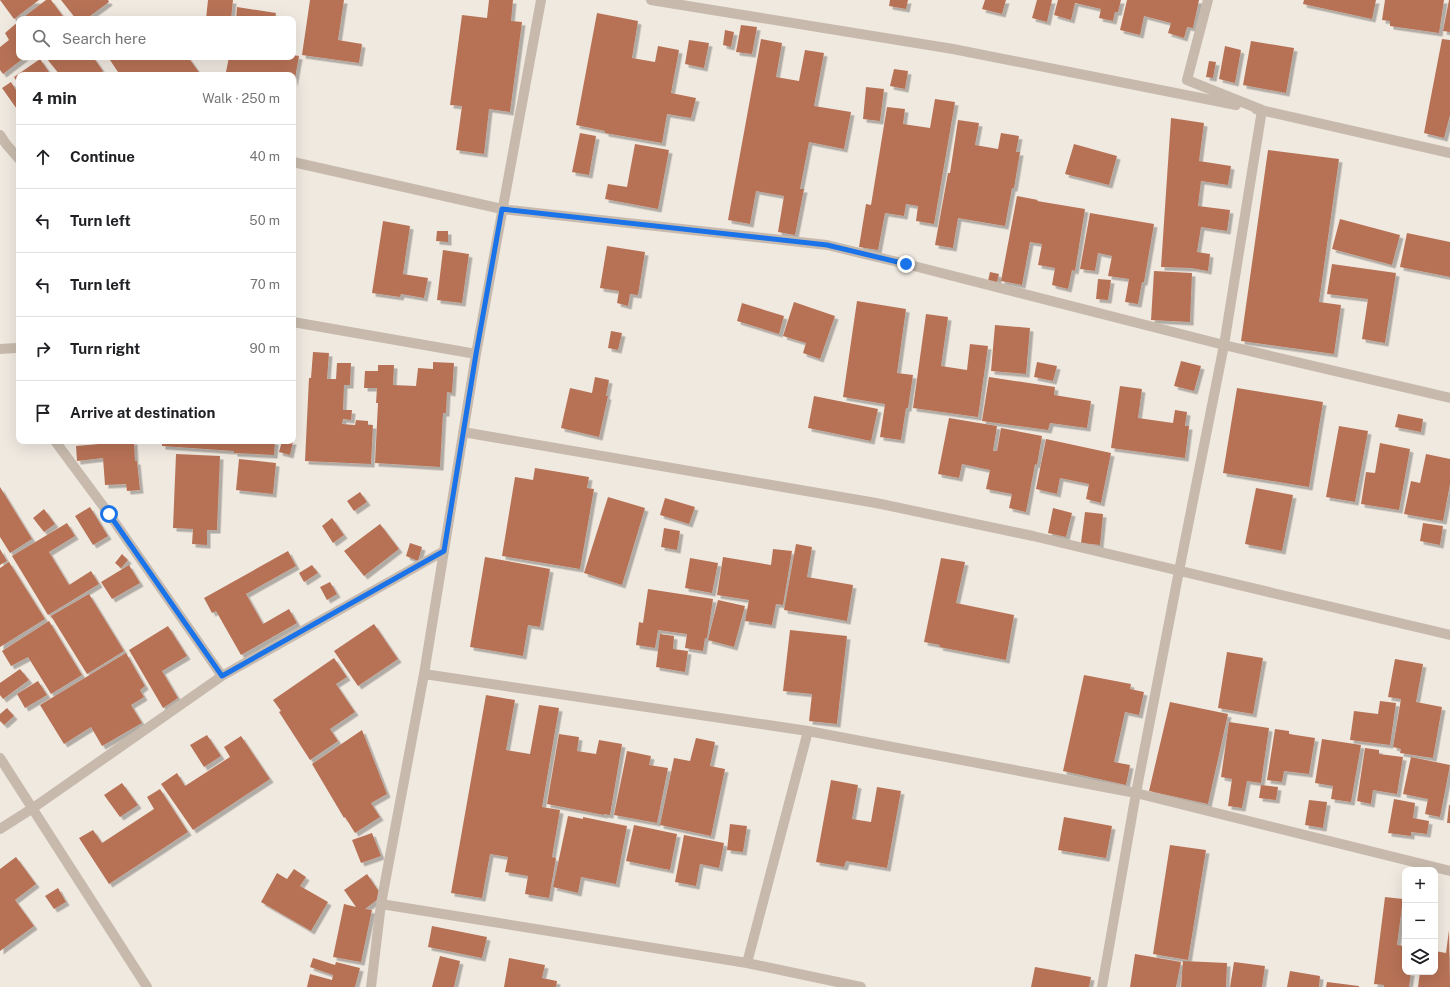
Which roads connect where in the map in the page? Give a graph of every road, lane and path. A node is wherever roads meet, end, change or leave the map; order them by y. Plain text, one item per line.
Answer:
1 (542, 0) edge
2 (651, 0) edge
3 (1208, 0) edge
4 (1262, 110) junction
5 (0, 136) edge
6 (1450, 153) edge
7 (16, 156) edge
8 (296, 163) edge
9 (502, 209) junction
10 (296, 323) edge
11 (1224, 345) junction
12 (0, 349) edge
13 (16, 351) edge
14 (476, 354) junction
15 (1450, 398) edge
16 (463, 432) junction
17 (57, 444) edge
18 (444, 551) junction
19 (1179, 571) junction
20 (1450, 635) edge
21 (424, 674) junction
22 (222, 676) junction
23 (808, 732) junction
24 (0, 758) edge
25 (1136, 793) junction
26 (33, 808) junction
27 (0, 829) edge
28 (1450, 871) edge
29 (381, 904) junction
30 (747, 963) junction
31 (147, 987) edge
32 (371, 987) edge
33 (861, 987) edge
34 (1102, 987) edge

1 - 9 street
2 - 4 street
3 - 4 street
4 - 6 street
4 - 11 street
5 - 7 street
8 - 9 street
9 - 11 street
9 - 14 street
10 - 14 street
11 - 15 street
11 - 19 street
12 - 13 street
14 - 16 street
16 - 18 street
16 - 19 street
17 - 22 street
18 - 21 street
18 - 22 street
19 - 20 street
19 - 25 street
21 - 23 street
21 - 29 street
22 - 26 street
23 - 25 street
23 - 30 street
24 - 26 street
25 - 28 street
25 - 34 street
26 - 27 street
26 - 31 street
29 - 30 street
29 - 32 street
30 - 33 street

